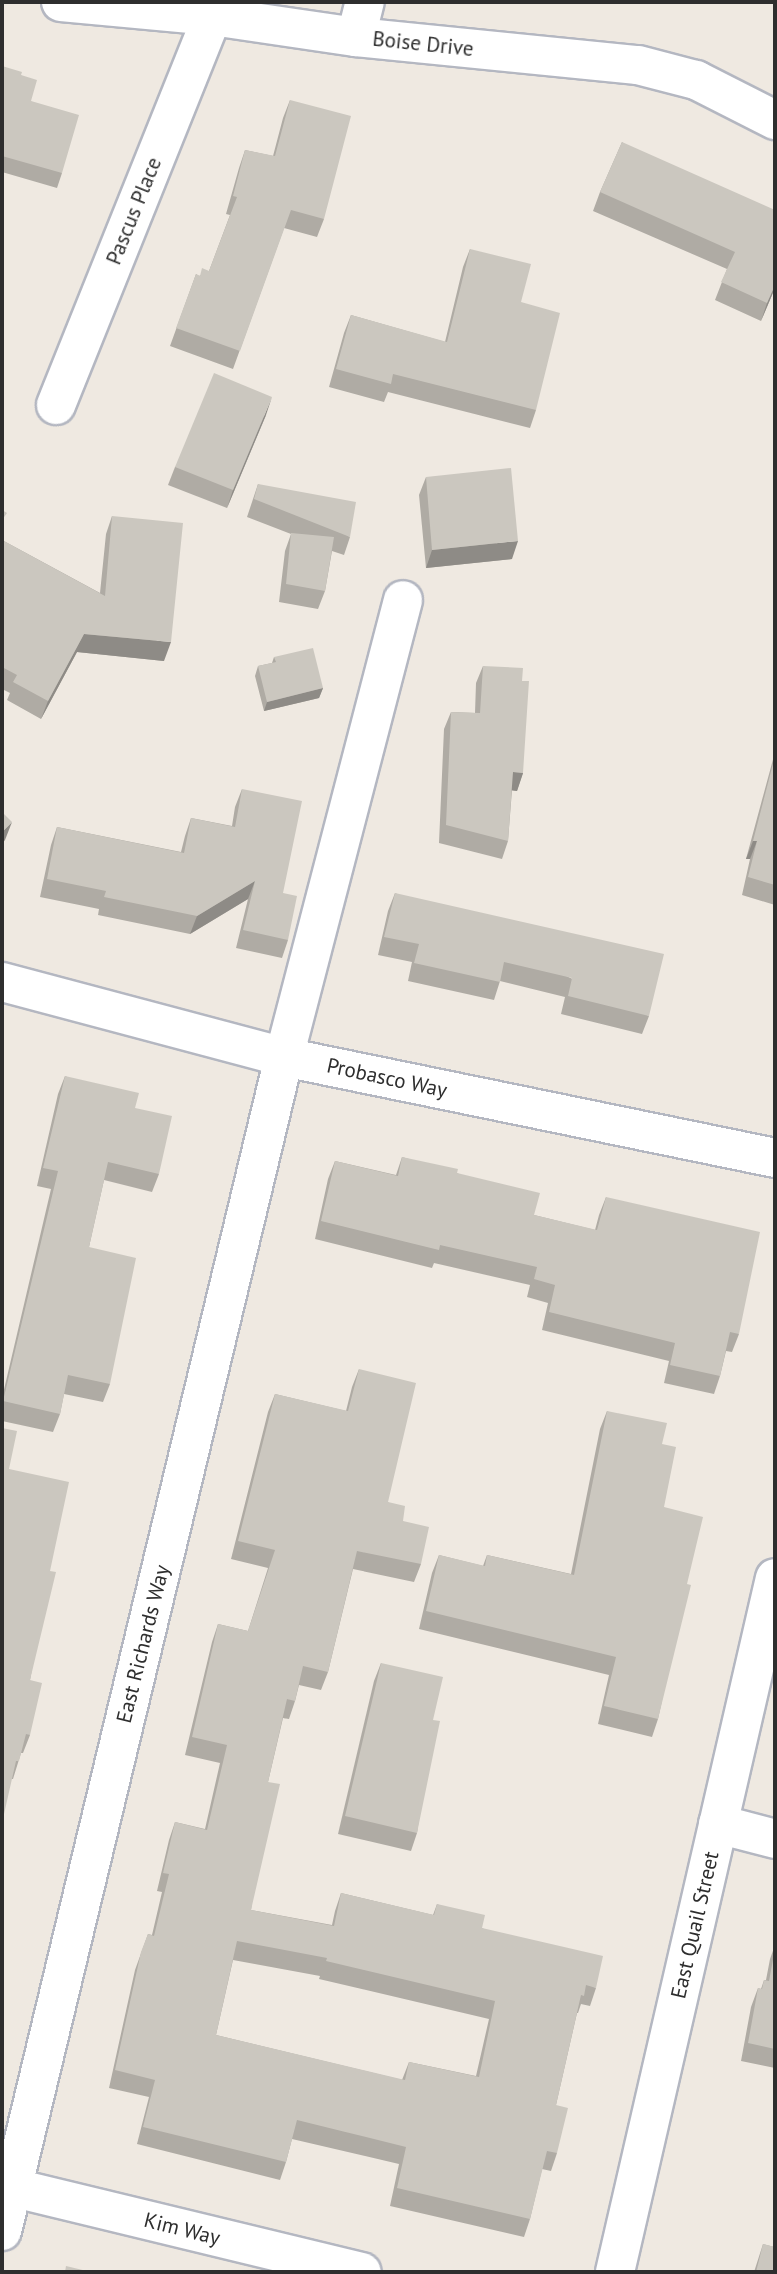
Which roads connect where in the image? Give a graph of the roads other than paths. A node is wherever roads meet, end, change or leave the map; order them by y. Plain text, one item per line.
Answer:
1 (61, 2) edge
2 (212, 16) junction
3 (361, 20) edge
4 (775, 120) edge
5 (56, 405) dead end
6 (403, 600) dead end
7 (2, 982) edge
8 (284, 1057) junction
9 (775, 1158) edge
10 (775, 1578) edge
11 (719, 1824) junction
12 (775, 1839) edge
13 (7, 2186) edge
14 (2, 2231) edge
15 (362, 2272) edge
16 (615, 2272) edge

1 - 2 street, Boise Drive
2 - 3 street, Boise Drive
2 - 5 street, Pascus Place
3 - 4 street, Boise Drive
6 - 8 street, East Richards Way
7 - 8 street, Probasco Way
8 - 9 street, Probasco Way
8 - 13 street, East Richards Way
10 - 11 street, East Quail Street
11 - 12 street
11 - 16 street, East Quail Street
13 - 14 street, East Richards Way
13 - 15 street, Kim Way

